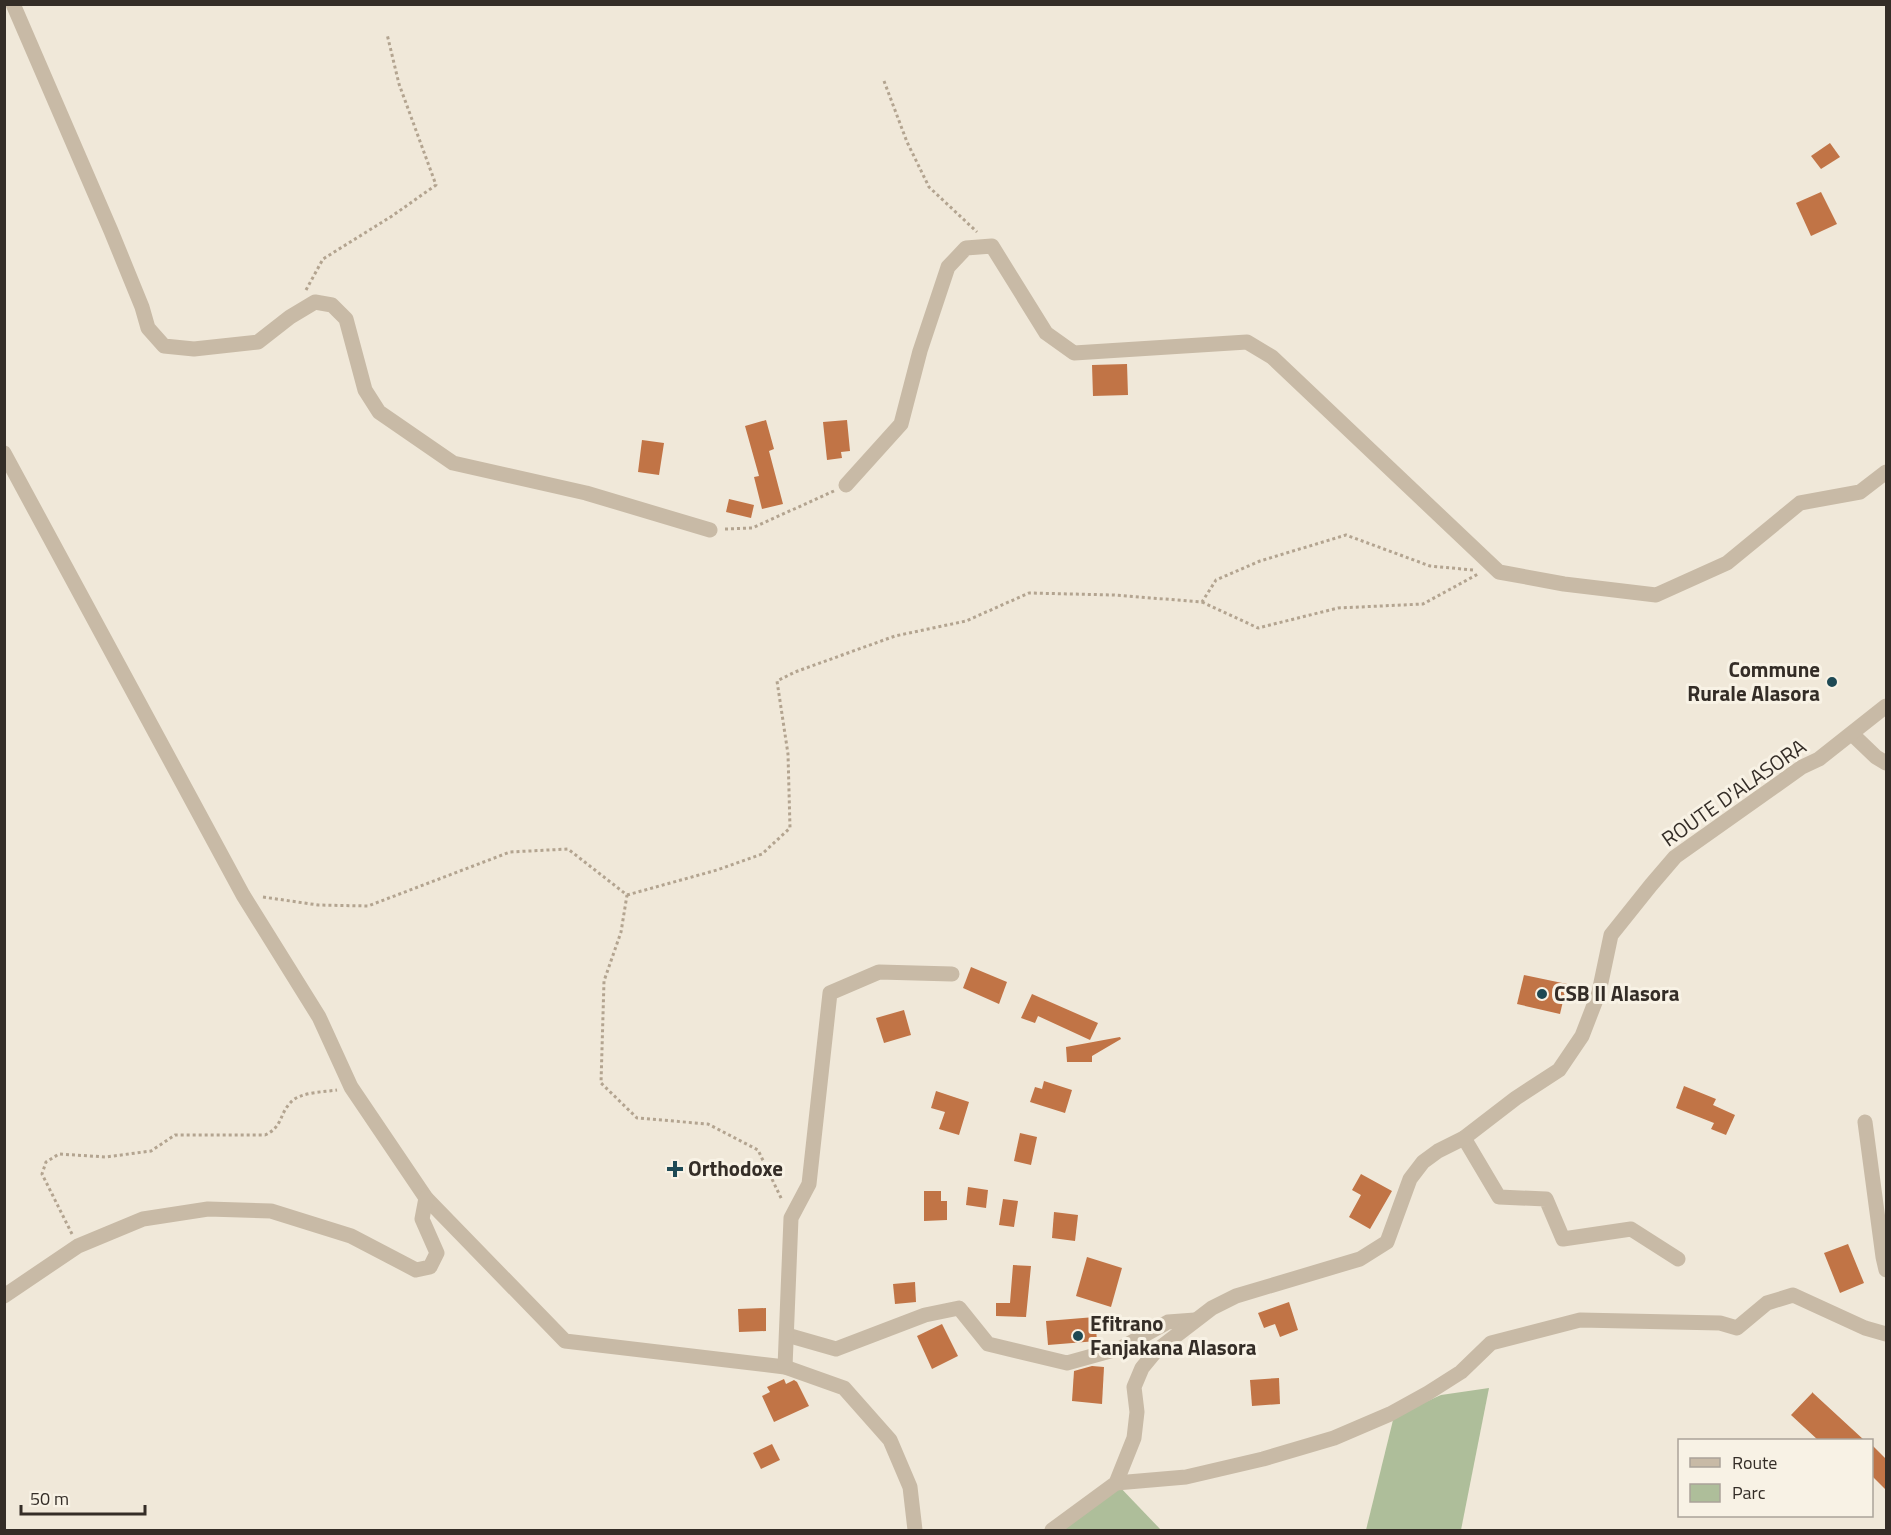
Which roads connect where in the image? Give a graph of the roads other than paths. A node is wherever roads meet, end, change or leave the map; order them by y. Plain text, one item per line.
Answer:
1 (14, 4) edge
2 (4, 453) edge
3 (1887, 472) edge
4 (846, 485) road end
5 (710, 530) road end
6 (1887, 706) edge
7 (1852, 734) junction
8 (1887, 763) edge
9 (952, 974) dead end
10 (1865, 1122) dead end
11 (1464, 1138) junction
12 (426, 1198) junction
13 (1678, 1258) dead end
14 (1887, 1270) edge
15 (4, 1296) edge
16 (1195, 1320) junction
17 (1887, 1334) edge
18 (787, 1335) junction
19 (785, 1367) junction
20 (1116, 1483) junction
21 (915, 1530) edge
22 (1052, 1530) edge

1 - 5 street
2 - 12 street
3 - 4 street
6 - 7 street, ROUTE D'ALASORA
7 - 8 street
7 - 11 street, ROUTE D'ALASORA
9 - 18 street
10 - 14 street
11 - 13 street
11 - 16 street, ROUTE D'ALASORA
12 - 15 street
12 - 19 street
16 - 18 street
16 - 20 street, ROUTE D'ALASORA
17 - 20 street
18 - 19 street
19 - 21 street
20 - 22 street

